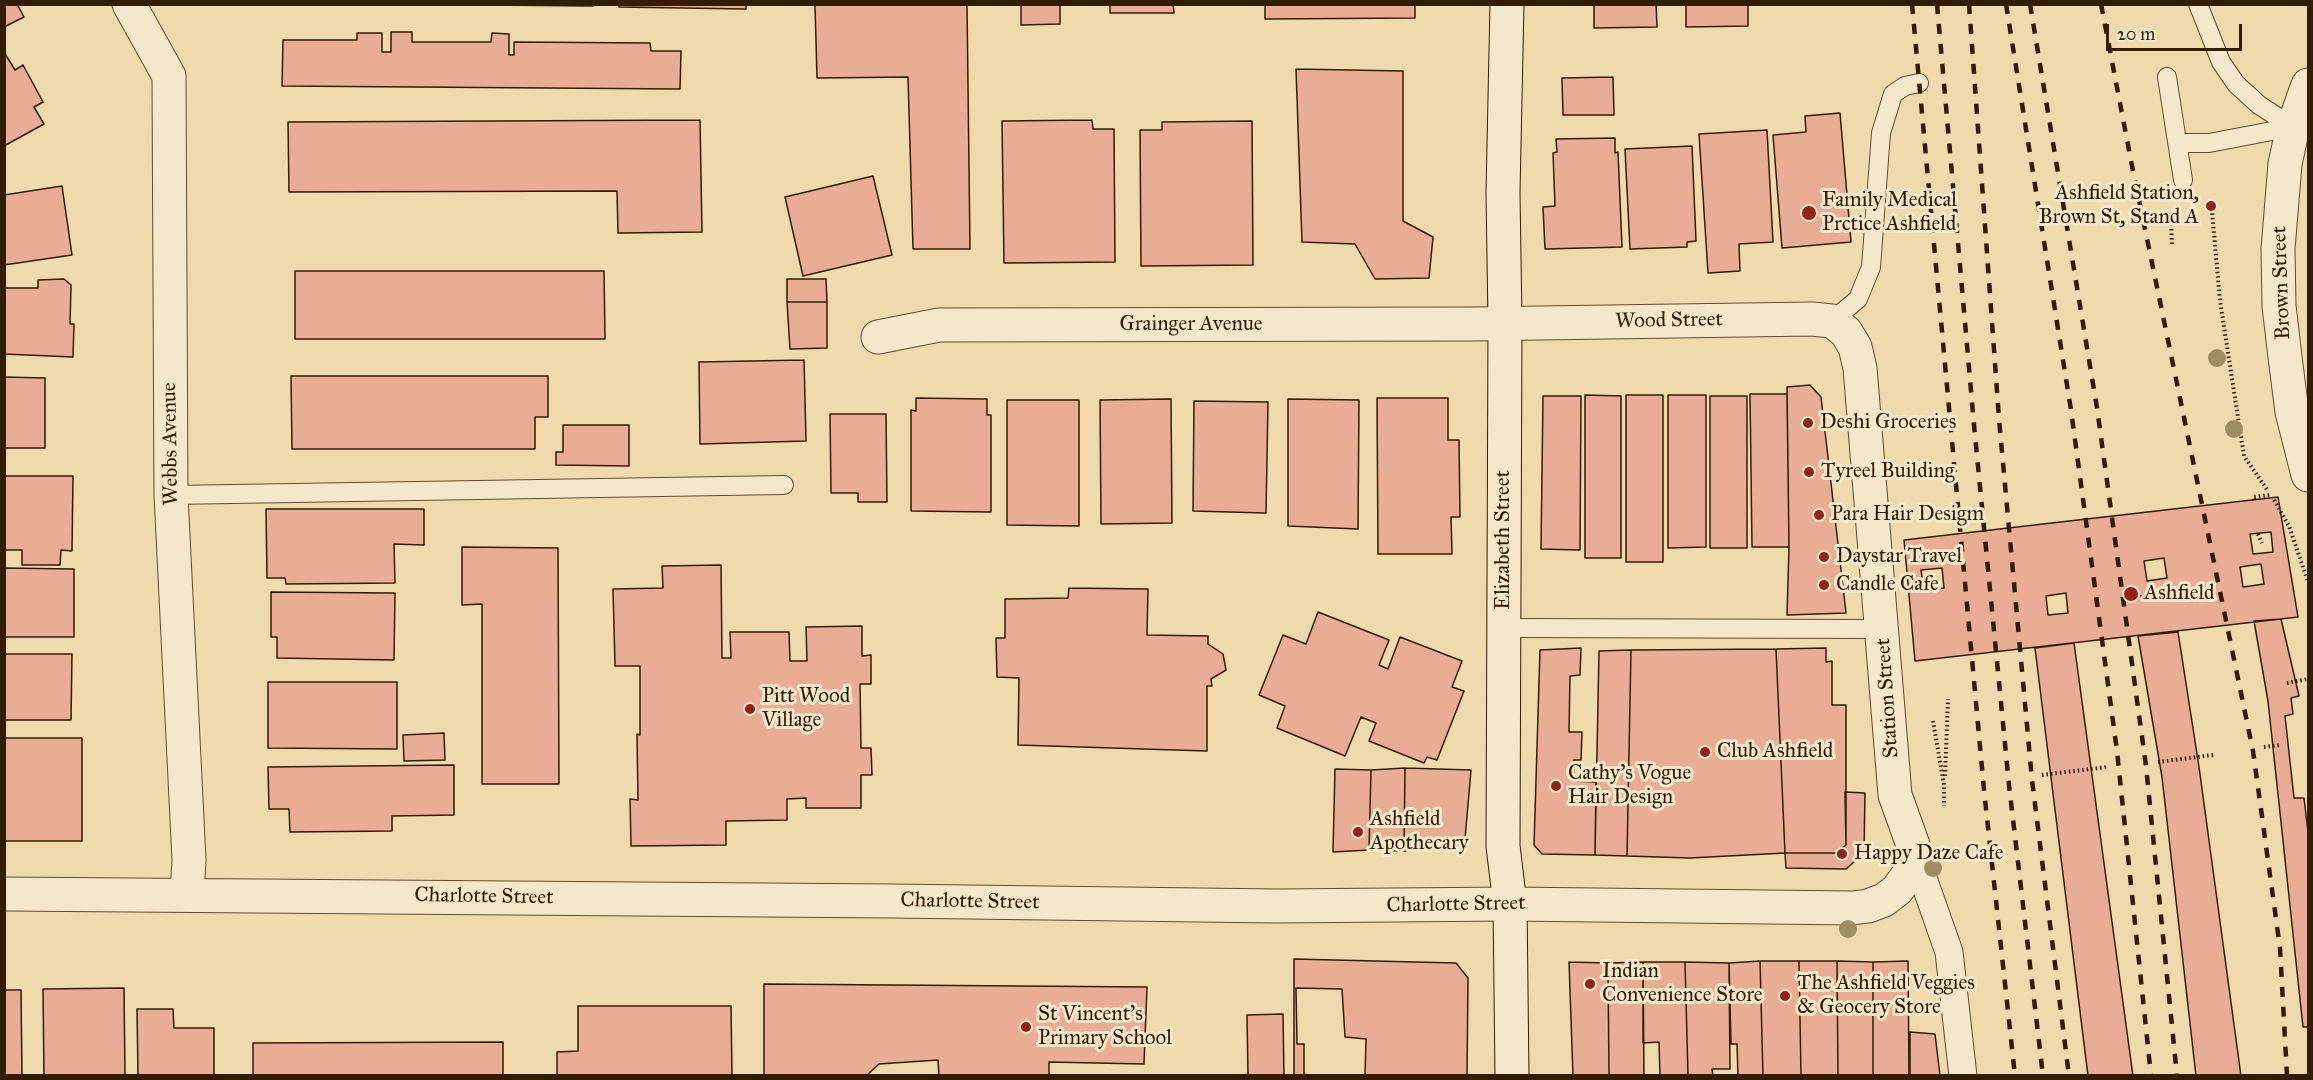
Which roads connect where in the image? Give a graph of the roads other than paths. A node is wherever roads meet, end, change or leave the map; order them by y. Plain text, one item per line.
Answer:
1 (129, 4) edge
2 (1507, 4) edge
3 (2198, 4) edge
4 (2167, 77) dead end
5 (1919, 83) dead end
6 (2308, 89) edge
7 (2293, 127) junction
8 (2178, 143) junction
9 (2183, 180) dead end
10 (1832, 321) junction
11 (1505, 322) junction
12 (878, 337) dead end
13 (2308, 475) edge
14 (784, 485) dead end
15 (171, 495) junction
16 (1504, 628) junction
17 (1883, 629) junction
18 (1914, 861) junction
19 (4, 894) edge
20 (187, 894) junction
21 (1510, 904) junction
22 (1512, 1076) edge
23 (1963, 1076) edge

1 - 15 street, Webbs Avenue
2 - 11 street, Elizabeth Street
3 - 7 lane
4 - 8 lane
5 - 10 lane
6 - 7 street, Brown Street
7 - 8 lane
7 - 13 street, Brown Street
8 - 9 lane
10 - 11 street, Wood Street
10 - 17 street, Station Street
11 - 12 street, Grainger Avenue
11 - 16 street, Elizabeth Street
14 - 15 lane
15 - 20 street, Webbs Avenue
16 - 17 lane
16 - 21 street, Elizabeth Street
17 - 18 street, Station Street
18 - 21 street, Charlotte Street
18 - 23 street, Station Street
19 - 20 street, Charlotte Street
20 - 21 street, Charlotte Street
21 - 22 street, Elizabeth Street

